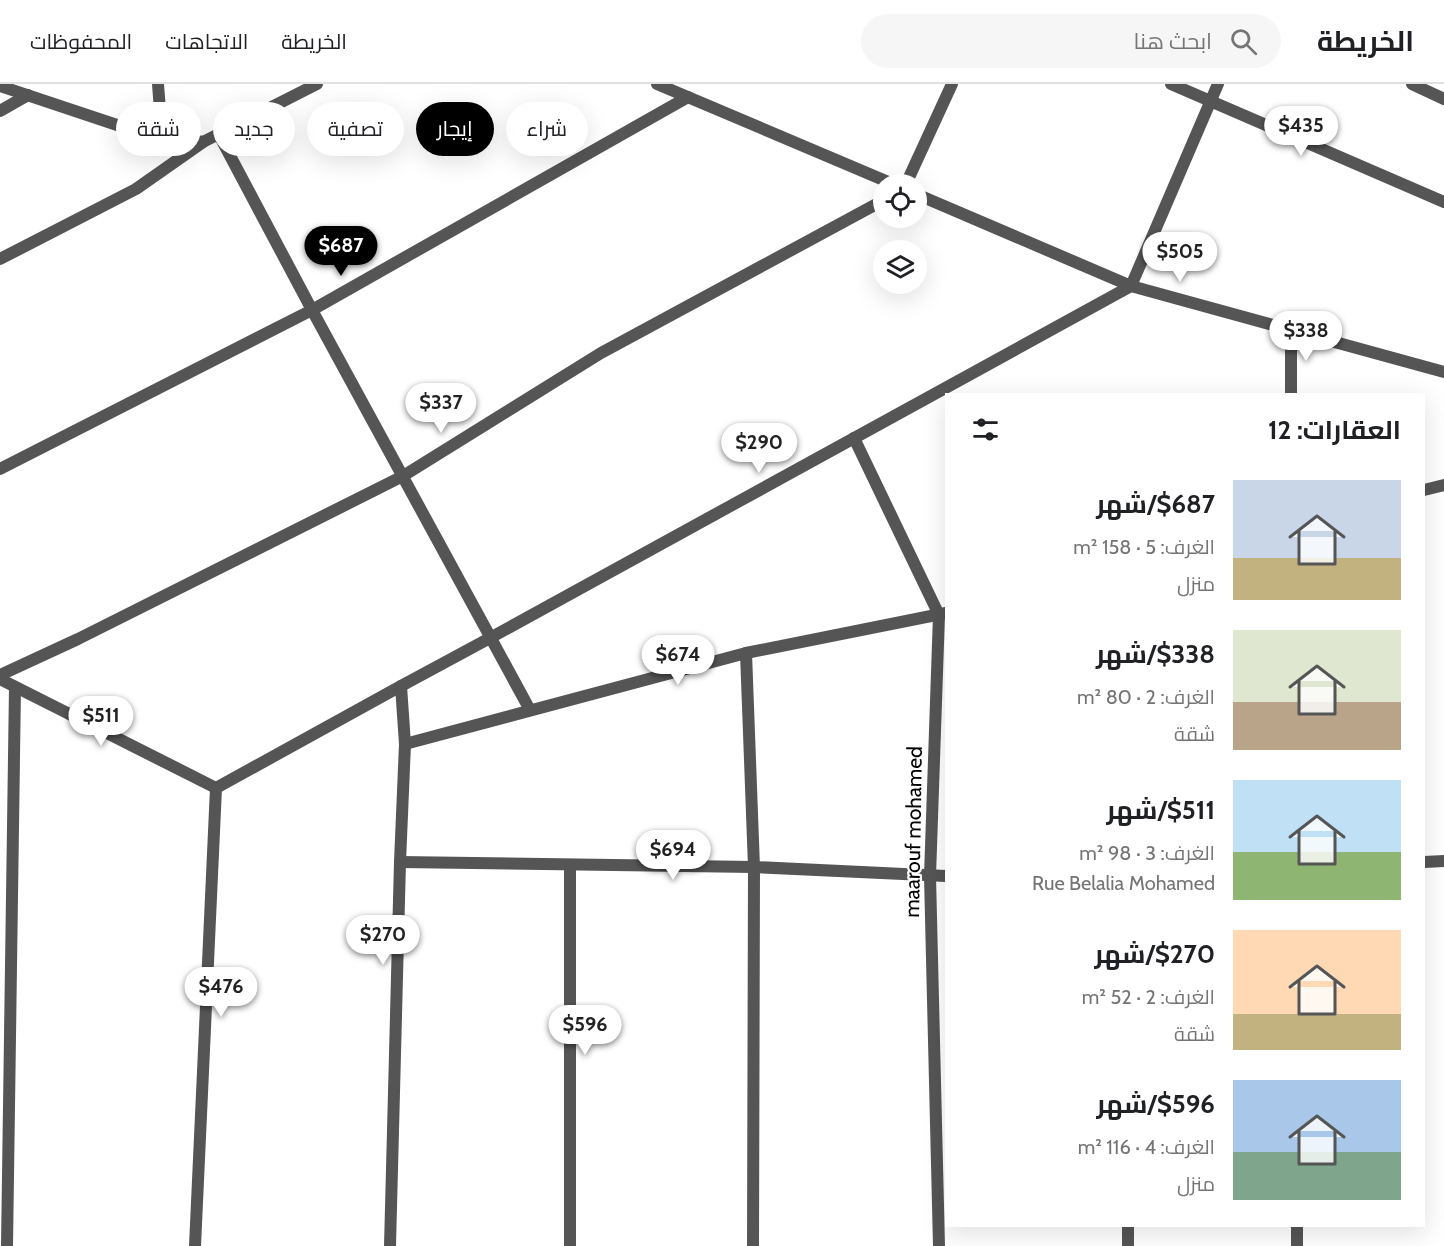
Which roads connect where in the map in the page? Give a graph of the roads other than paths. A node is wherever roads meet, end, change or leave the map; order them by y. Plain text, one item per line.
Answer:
1 (158, 84) edge
2 (657, 84) edge
3 (952, 84) edge
4 (1171, 84) edge
5 (1218, 84) edge
6 (1412, 84) edge
7 (313, 85) edge
8 (0, 86) edge
9 (28, 95) junction
10 (688, 97) junction
11 (1444, 99) edge
12 (1211, 101) junction
13 (159, 102) edge
14 (281, 102) edge
15 (0, 111) edge
16 (116, 125) edge
17 (213, 138) edge
18 (203, 142) joint
19 (230, 156) edge
20 (911, 174) edge
21 (873, 176) edge
22 (927, 199) edge
23 (1444, 202) edge
24 (873, 206) edge
25 (0, 259) edge
26 (1131, 286) junction
27 (312, 310) junction
28 (1291, 329) junction
29 (1444, 372) edge
30 (1291, 393) edge
31 (854, 438) junction
32 (0, 469) edge
33 (403, 476) junction
34 (1444, 485) edge
35 (1425, 490) edge
36 (943, 614) edge
37 (490, 638) junction
38 (746, 653) junction
39 (0, 677) edge
40 (401, 686) junction
41 (15, 687) junction
42 (530, 710) junction
43 (405, 744) junction
44 (216, 788) junction
45 (1444, 861) edge
46 (400, 862) junction
47 (1425, 862) edge
48 (570, 865) junction
49 (754, 867) junction
50 (930, 876) junction
51 (945, 876) edge
52 (1128, 1227) edge
53 (1297, 1227) edge
54 (7, 1246) edge
55 (195, 1246) edge
56 (390, 1246) edge
57 (570, 1246) edge
58 (753, 1246) edge
59 (939, 1246) edge
60 (1128, 1246) edge
61 (1297, 1246) edge

1 - 13 street
2 - 10 street
3 - 20 street
4 - 12 street
5 - 12 street
6 - 11 street
7 - 14 street
8 - 9 street
9 - 15 street
9 - 16 street
10 - 21 street
10 - 27 street
12 - 23 street
12 - 26 street
17 - 18 street
18 - 25 street
19 - 27 street
22 - 26 street
24 - 33 street
26 - 28 street
26 - 31 street
27 - 32 street
27 - 33 street
28 - 29 street
28 - 30 street
31 - 36 street, maarouf mohamed
31 - 37 street
33 - 37 street
33 - 39 street
34 - 35 street
36 - 38 street
36 - 50 street, maarouf mohamed
37 - 40 street
37 - 42 street
38 - 42 street
38 - 49 street
39 - 41 street
40 - 43 street
40 - 44 street
41 - 44 street
41 - 54 street
42 - 43 street
43 - 46 street
44 - 55 street
45 - 47 street
46 - 48 street
46 - 56 street
48 - 49 street
48 - 57 street
49 - 50 street
49 - 58 street
50 - 51 street
50 - 59 street, maarouf mohamed
52 - 60 street
53 - 61 street

